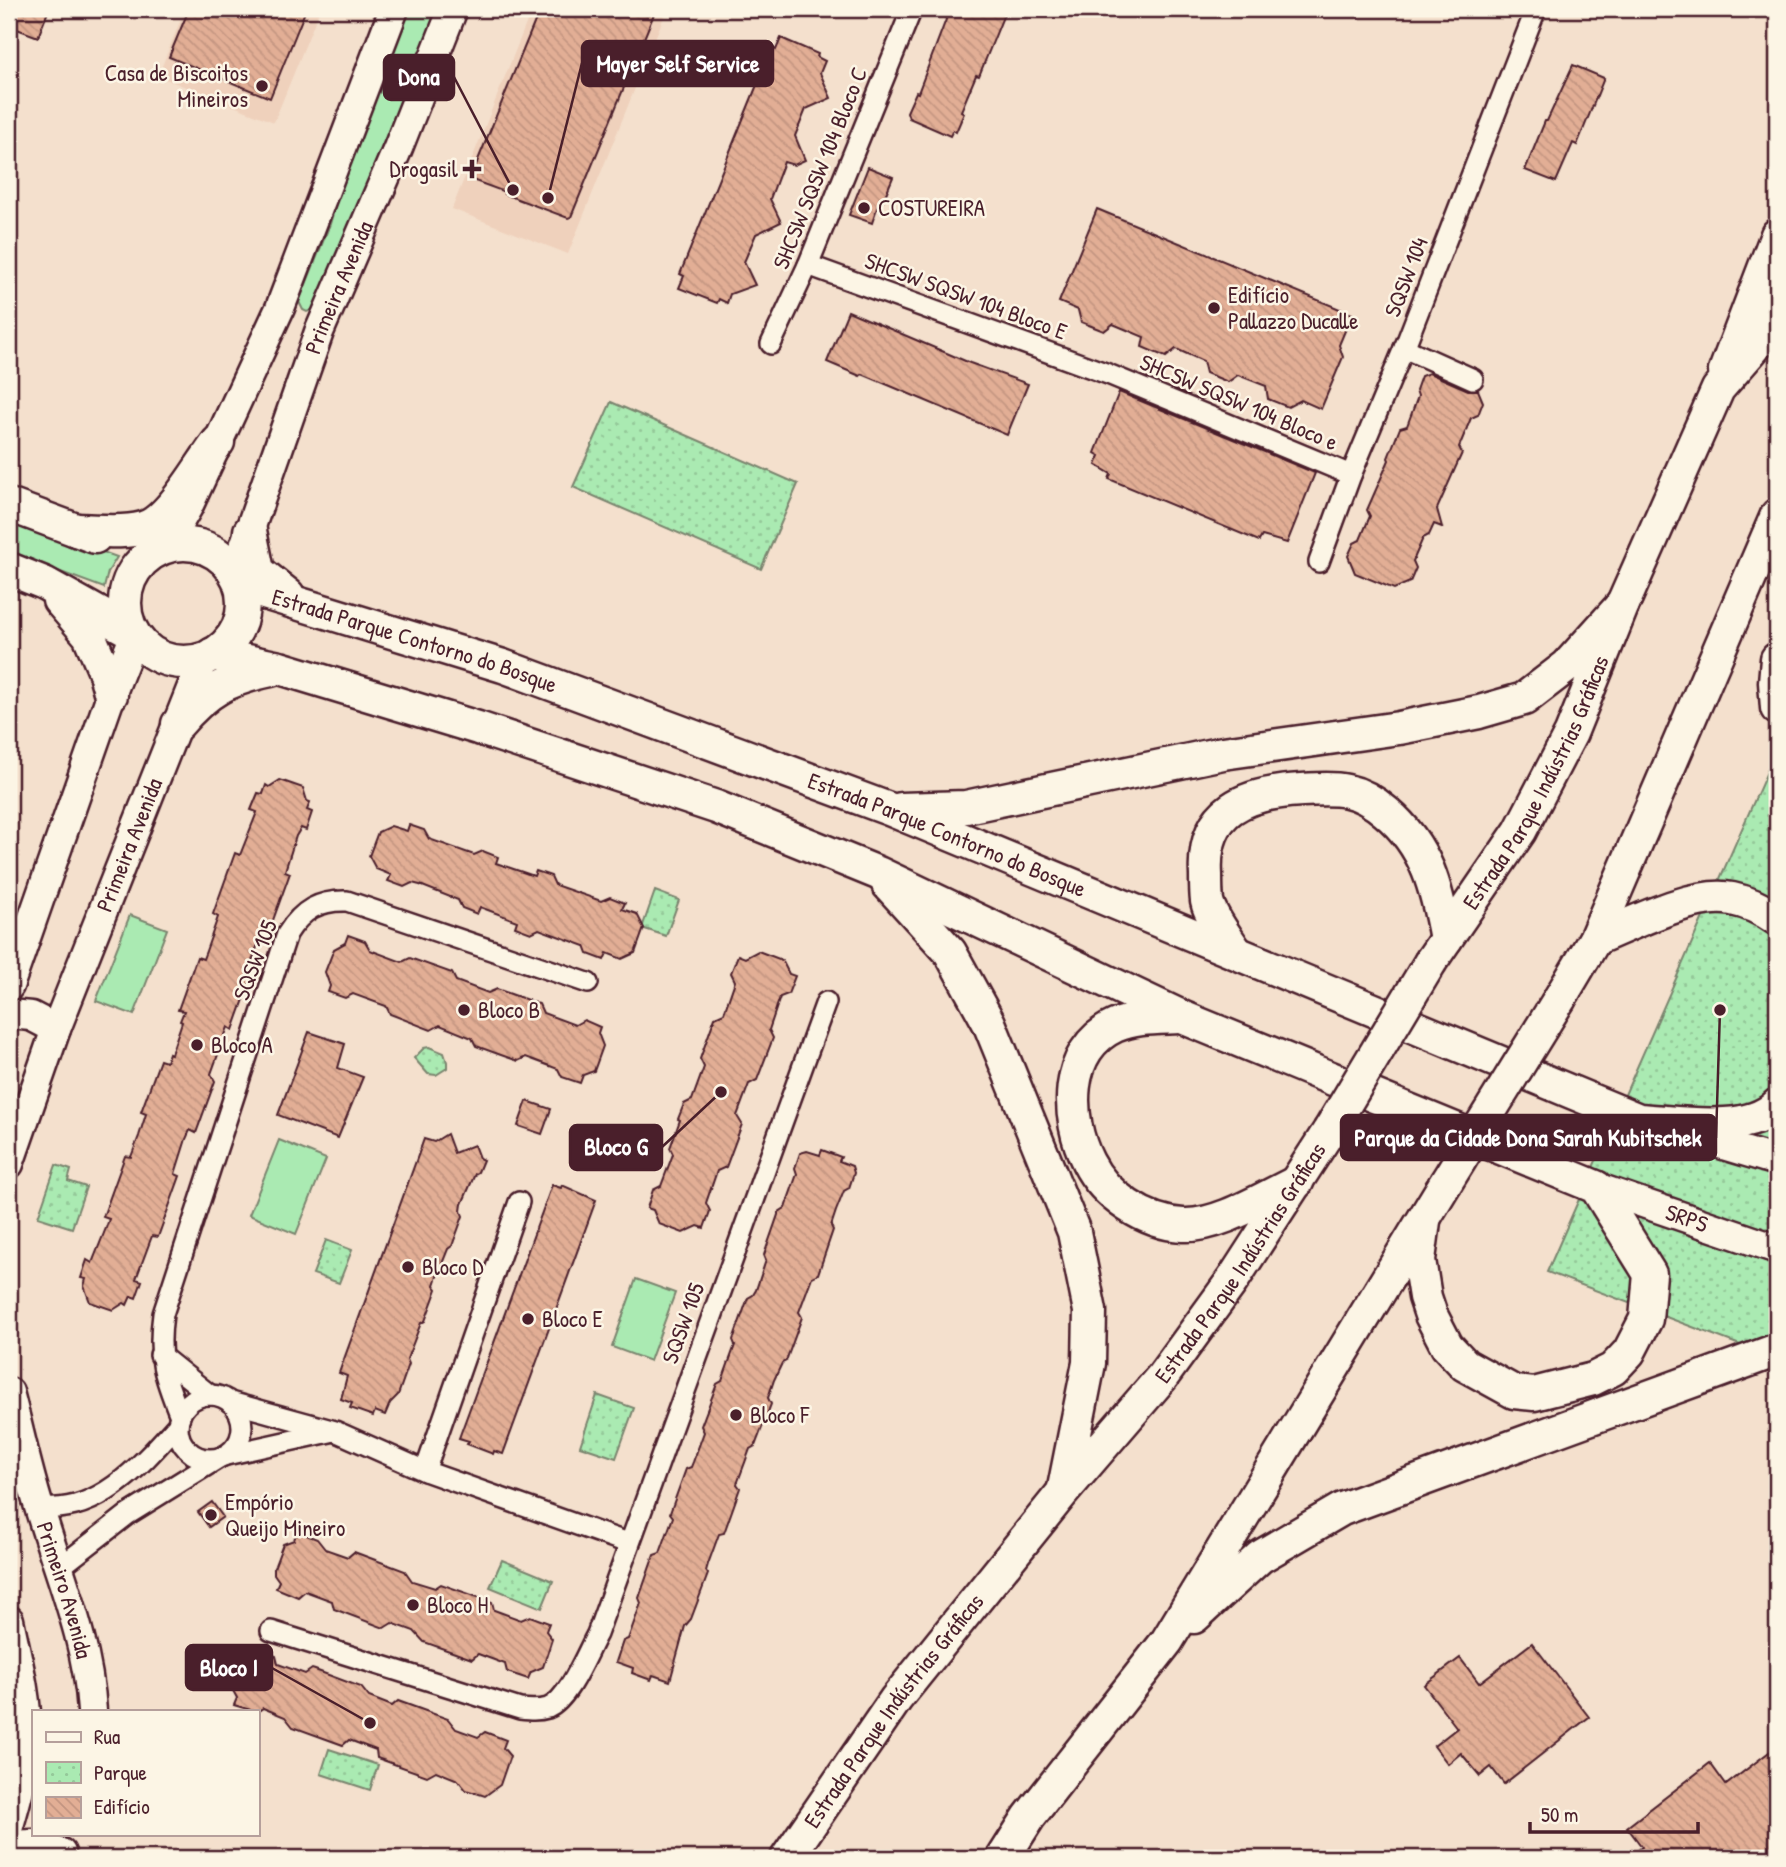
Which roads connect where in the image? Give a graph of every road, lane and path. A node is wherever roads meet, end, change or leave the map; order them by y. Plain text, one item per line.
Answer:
1 (394, 9) edge
2 (453, 9) edge
3 (912, 9) edge
4 (1536, 9) edge
5 (1777, 235) edge
6 (808, 265) junction
7 (280, 308) junction
8 (1777, 321) edge
9 (319, 332) junction
10 (771, 344) dead end
11 (1404, 348) junction
12 (1108, 374) joint
13 (1473, 379) dead end
14 (1718, 389) junction
15 (218, 442) junction
16 (1351, 475) junction
17 (9, 505) edge
18 (1777, 515) edge
19 (76, 530) junction
20 (250, 531) junction
21 (157, 550) junction
22 (1320, 562) dead end
23 (9, 569) edge
24 (238, 579) junction
25 (44, 583) junction
26 (1623, 604) junction
27 (307, 607) junction
28 (133, 634) junction
29 (208, 657) junction
30 (1777, 659) edge
31 (280, 668) junction
32 (111, 695) junction
33 (1777, 708) edge
34 (178, 724) junction
35 (889, 809) junction
36 (878, 873) junction
37 (1777, 919) edge
38 (1595, 939) junction
39 (1438, 950) junction
40 (1236, 952) junction
41 (589, 983) dead end
42 (9, 986) edge
43 (826, 1002) dead end
44 (9, 1014) edge
45 (1182, 1017) junction
46 (56, 1030) junction
47 (1777, 1105) edge
48 (1639, 1120) junction
49 (1777, 1161) edge
50 (9, 1164) edge
51 (1297, 1182) junction
52 (1596, 1187) junction
53 (519, 1202) dead end
54 (1424, 1221) junction
55 (1777, 1249) edge
56 (1777, 1350) edge
57 (160, 1355) junction
58 (9, 1392) edge
59 (210, 1395) junction
60 (230, 1402) junction
61 (179, 1420) junction
62 (335, 1432) junction
63 (224, 1456) junction
64 (425, 1471) junction
65 (1063, 1492) junction
66 (38, 1507) junction
67 (628, 1543) junction
68 (59, 1568) junction
69 (9, 1620) edge
70 (271, 1632) dead end
71 (1167, 1641) junction
72 (92, 1710) edge
73 (26, 1794) edge
74 (9, 1826) edge
75 (9, 1845) edge
76 (63, 1849) edge
77 (787, 1858) edge
78 (1003, 1858) edge

1 - 7 main road, Primeira Avenida
2 - 9 main road, Primeira Avenida
3 - 6 street, SHCSW SQSW 104 Bloco C
4 - 11 street, SQSW 104
5 - 14 main road, Estrada Parque Indústrias Gráficas
6 - 10 street, SHCSW SQSW 104 Bloco C
6 - 12 street, SHCSW SQSW 104 Bloco E
7 - 9 main road
7 - 15 main road, Primeira Avenida
8 - 14 main road, Estrada Parque Indústrias Gráficas
9 - 20 main road, Primeira Avenida
11 - 13 street
11 - 16 street, SQSW 104
12 - 16 street, SHCSW SQSW 104 Bloco e
14 - 26 main road, Estrada Parque Indústrias Gráficas
15 - 19 main road
15 - 21 main road, Primeira Avenida
16 - 22 street, SQSW 104
17 - 19 main road
18 - 38 main road
19 - 21 main road
20 - 24 main road, Primeira Avenida
20 - 27 main road
21 - 24 main road
21 - 28 main road
23 - 25 main road
24 - 27 main road, Estrada Parque Contorno do Bosque
24 - 29 main road
25 - 28 main road
25 - 32 main road
26 - 35 main road
26 - 39 main road, Estrada Parque Indústrias Gráficas
27 - 35 main road, Estrada Parque Contorno do Bosque
28 - 29 main road
28 - 32 main road
29 - 31 main road
29 - 34 main road, Primeira Avenida
30 - 33 main road
31 - 34 main road
31 - 36 main road
32 - 42 main road
34 - 46 main road, Primeira Avenida
35 - 40 main road, Estrada Parque Contorno do Bosque
36 - 45 main road
36 - 65 main road
37 - 38 main road
38 - 54 main road, bridge
39 - 40 main road
39 - 51 main road, Estrada Parque Indústrias Gráficas, bridge
40 - 48 main road, Estrada Parque Contorno do Bosque
41 - 57 street, SQSW 105
43 - 67 street, SQSW 105
44 - 46 main road
45 - 51 main road
45 - 52 main road
46 - 50 main road, Primeira Avenida
47 - 48 main road, Estrada Parque Contorno do Bosque
48 - 49 main road
51 - 65 main road, Estrada Parque Indústrias Gráficas
52 - 54 main road
52 - 55 main road, SRPS
53 - 64 street
54 - 71 main road
56 - 71 main road
57 - 59 street
57 - 61 street, SQSW 105
58 - 66 main road, Primeiro Avenida
59 - 60 street
59 - 61 street
60 - 62 street
60 - 63 street
61 - 63 street
61 - 66 street
62 - 63 street
62 - 64 street
63 - 68 street
64 - 67 street
65 - 77 main road, Estrada Parque Indústrias Gráficas
66 - 68 main road, Primeiro Avenida
67 - 70 street, SQSW 105
68 - 72 main road, Primeiro Avenida
69 - 73 main road
71 - 78 main road
73 - 74 main road
75 - 76 main road

